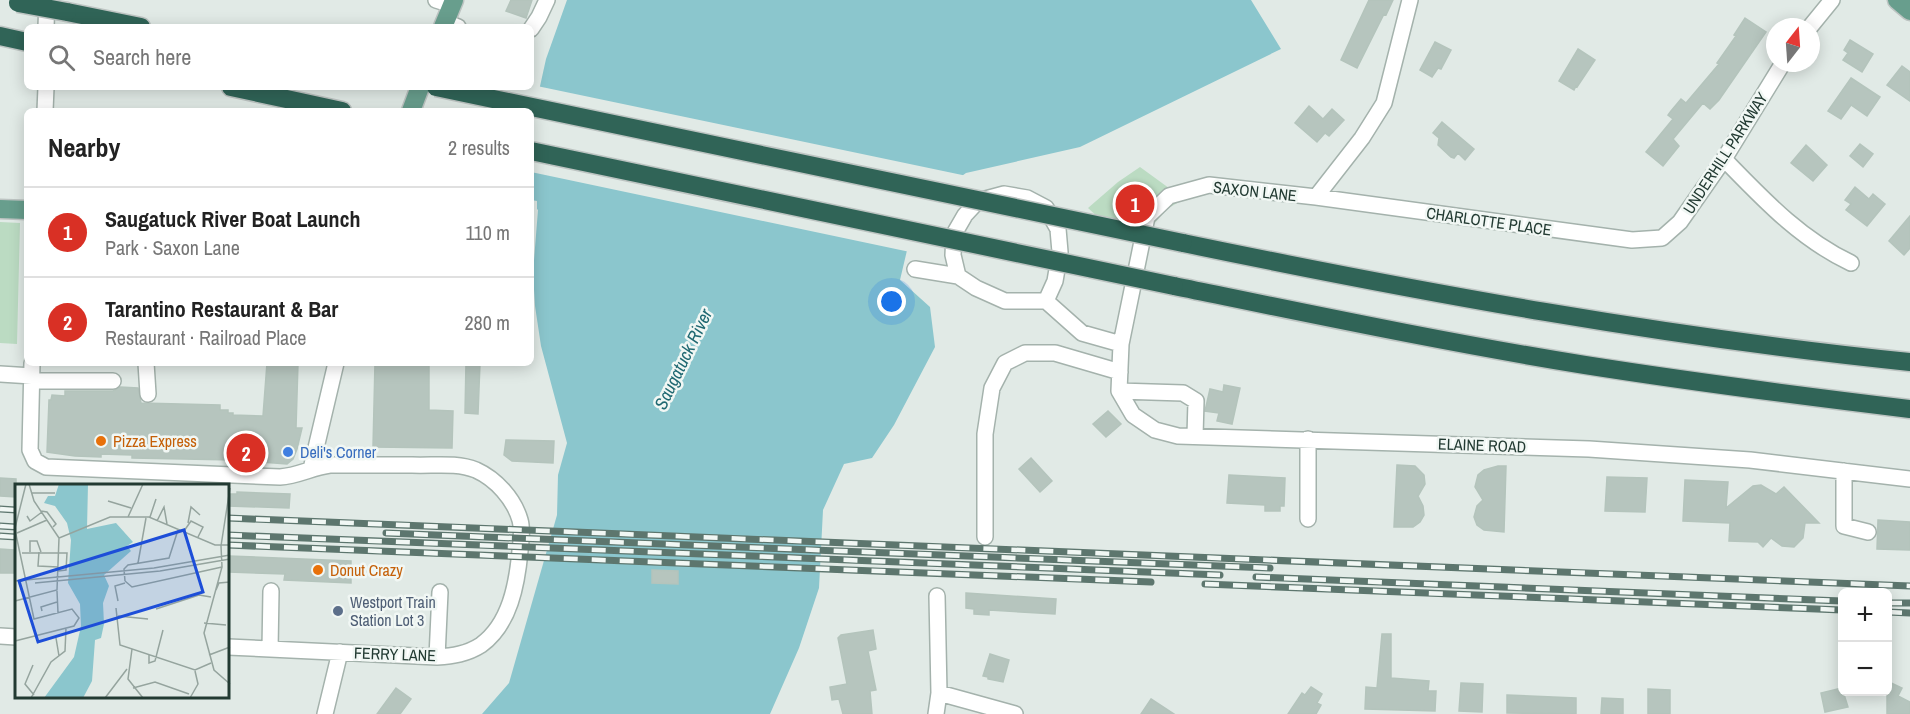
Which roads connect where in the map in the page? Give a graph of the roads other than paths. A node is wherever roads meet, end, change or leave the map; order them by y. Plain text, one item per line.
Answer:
1 (47, 0) edge
2 (547, 0) edge
3 (1410, 0) edge
4 (1833, 0) edge
5 (1897, 0) edge
6 (12, 1) edge
7 (1910, 11) edge
8 (1818, 18) edge
9 (46, 24) edge
10 (126, 24) edge
11 (534, 24) edge
12 (1777, 72) edge
13 (46, 90) edge
14 (245, 90) edge
15 (419, 90) edge
16 (450, 90) edge
17 (45, 108) edge
18 (328, 108) edge
19 (412, 108) edge
20 (534, 152) edge
21 (1724, 159) junction
22 (1316, 197) junction
23 (0, 208) edge
24 (24, 210) edge
25 (1662, 238) joint
26 (1851, 263) dead end
27 (915, 269) dead end
28 (958, 276) junction
29 (1046, 301) junction
30 (1121, 344) junction
31 (1910, 362) edge
32 (146, 366) edge
33 (335, 366) edge
34 (1120, 372) junction
35 (32, 373) edge
36 (0, 374) edge
37 (113, 381) dead end
38 (1119, 391) junction
39 (148, 394) dead end
40 (1910, 409) edge
41 (1195, 436) junction
42 (1308, 439) junction
43 (310, 469) junction
44 (1844, 471) junction
45 (1910, 479) edge
46 (1308, 519) dead end
47 (1868, 532) dead end
48 (985, 537) dead end
49 (272, 591) dead end
50 (441, 592) dead end
51 (936, 596) dead end
52 (0, 636) edge
53 (15, 637) edge
54 (230, 647) edge
55 (270, 649) junction
56 (340, 652) junction
57 (437, 657) junction
58 (939, 693) junction
59 (325, 714) edge
60 (936, 714) edge
61 (1015, 714) edge

1 - 9 street
2 - 11 street
3 - 22 street, SAXON LANE
4 - 8 street
5 - 7 main road
6 - 10 highway, bridge
12 - 21 street, UNDERHILL PARKWAY
13 - 17 street
14 - 18 highway
15 - 19 main road
16 - 31 highway, bridge
20 - 40 highway, bridge
21 - 25 street, UNDERHILL PARKWAY
21 - 26 street
22 - 25 street, CHARLOTTE PLACE
22 - 30 street, SAXON LANE
23 - 24 main road
27 - 28 street
28 - 29 street
28 - 29 street
29 - 30 street
30 - 34 street
32 - 39 street
33 - 43 street
34 - 38 street
34 - 48 street
35 - 36 street
35 - 37 street
35 - 43 street, FERRY LANE
38 - 41 street, ELAINE ROAD
38 - 41 street
41 - 42 street, ELAINE ROAD
42 - 44 street, ELAINE ROAD
42 - 46 street
43 - 57 street, FERRY LANE
44 - 45 street, ELAINE ROAD
44 - 47 street
49 - 55 street
50 - 57 street
51 - 58 street
52 - 53 street
54 - 55 street, FERRY LANE
55 - 56 street, FERRY LANE
56 - 57 street, FERRY LANE
56 - 59 street
58 - 60 street
58 - 61 street

